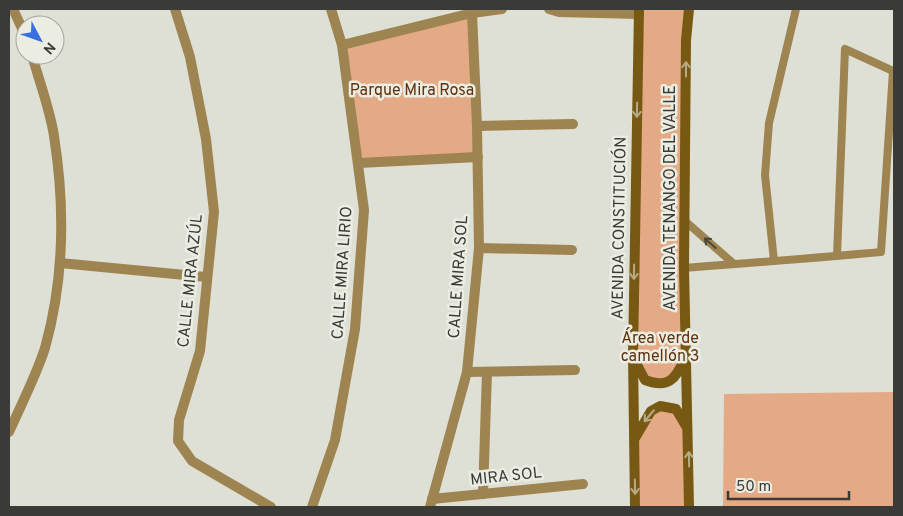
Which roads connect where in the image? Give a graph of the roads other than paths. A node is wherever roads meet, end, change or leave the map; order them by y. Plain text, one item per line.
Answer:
1 (175, 9) edge
2 (331, 9) edge
3 (502, 9) edge
4 (549, 9) edge
5 (689, 9) edge
6 (796, 9) edge
7 (639, 12) edge
8 (472, 14) junction
9 (342, 45) junction
10 (35, 65) edge
11 (572, 124) dead end
12 (478, 126) junction
13 (478, 157) junction
14 (359, 162) junction
15 (685, 221) junction
16 (479, 248) junction
17 (572, 250) dead end
18 (838, 256) junction
19 (774, 261) junction
20 (60, 263) junction
21 (734, 264) junction
22 (684, 268) junction
23 (206, 277) junction
24 (633, 355) junction
25 (686, 356) junction
26 (575, 370) dead end
27 (467, 372) junction
28 (487, 372) junction
29 (9, 432) edge
30 (688, 436) junction
31 (635, 439) junction
32 (583, 484) dead end
33 (483, 494) junction
34 (431, 503) edge
35 (271, 507) edge
36 (312, 507) edge
37 (636, 507) edge
38 (689, 507) edge

1 - 23 street, CALLE MIRA AZÚL
2 - 9 street, CALLE MIRA LIRIO
3 - 8 street
4 - 7 street
15 -> 5 main road, AVENIDA TENANGO DEL VALLE
6 - 19 lane
7 -> 24 main road, AVENIDA CONSTITUCIÓN
8 - 9 street
8 - 12 street, CALLE MIRA SOL
9 - 14 street, CALLE MIRA LIRIO
10 - 20 street
11 - 12 street
12 - 13 street, CALLE MIRA SOL
13 - 14 street
13 - 16 street, CALLE MIRA SOL
14 - 36 street, CALLE MIRA LIRIO
21 -> 15 lane
15 - 22 main road, AVENIDA TENANGO DEL VALLE
16 - 17 street
16 - 27 street, CALLE MIRA SOL
18 - 18 lane
18 - 19 lane
19 - 21 lane
20 - 23 street
20 - 29 street
21 - 22 lane
22 - 25 main road, AVENIDA TENANGO DEL VALLE
23 - 35 street, CALLE MIRA AZÚL
24 - 25 main road
24 - 31 main road, AVENIDA CONSTITUCIÓN
25 - 30 main road, AVENIDA TENANGO DEL VALLE
26 - 28 street
27 - 28 street
27 - 34 street, CALLE MIRA SOL
28 - 33 street
30 -> 31 main road
38 -> 30 main road, AVENIDA TENANGO DEL VALLE
31 -> 37 main road, AVENIDA CONSTITUCIÓN
32 - 33 street, MIRA SOL
33 - 34 street, MIRA SOL

